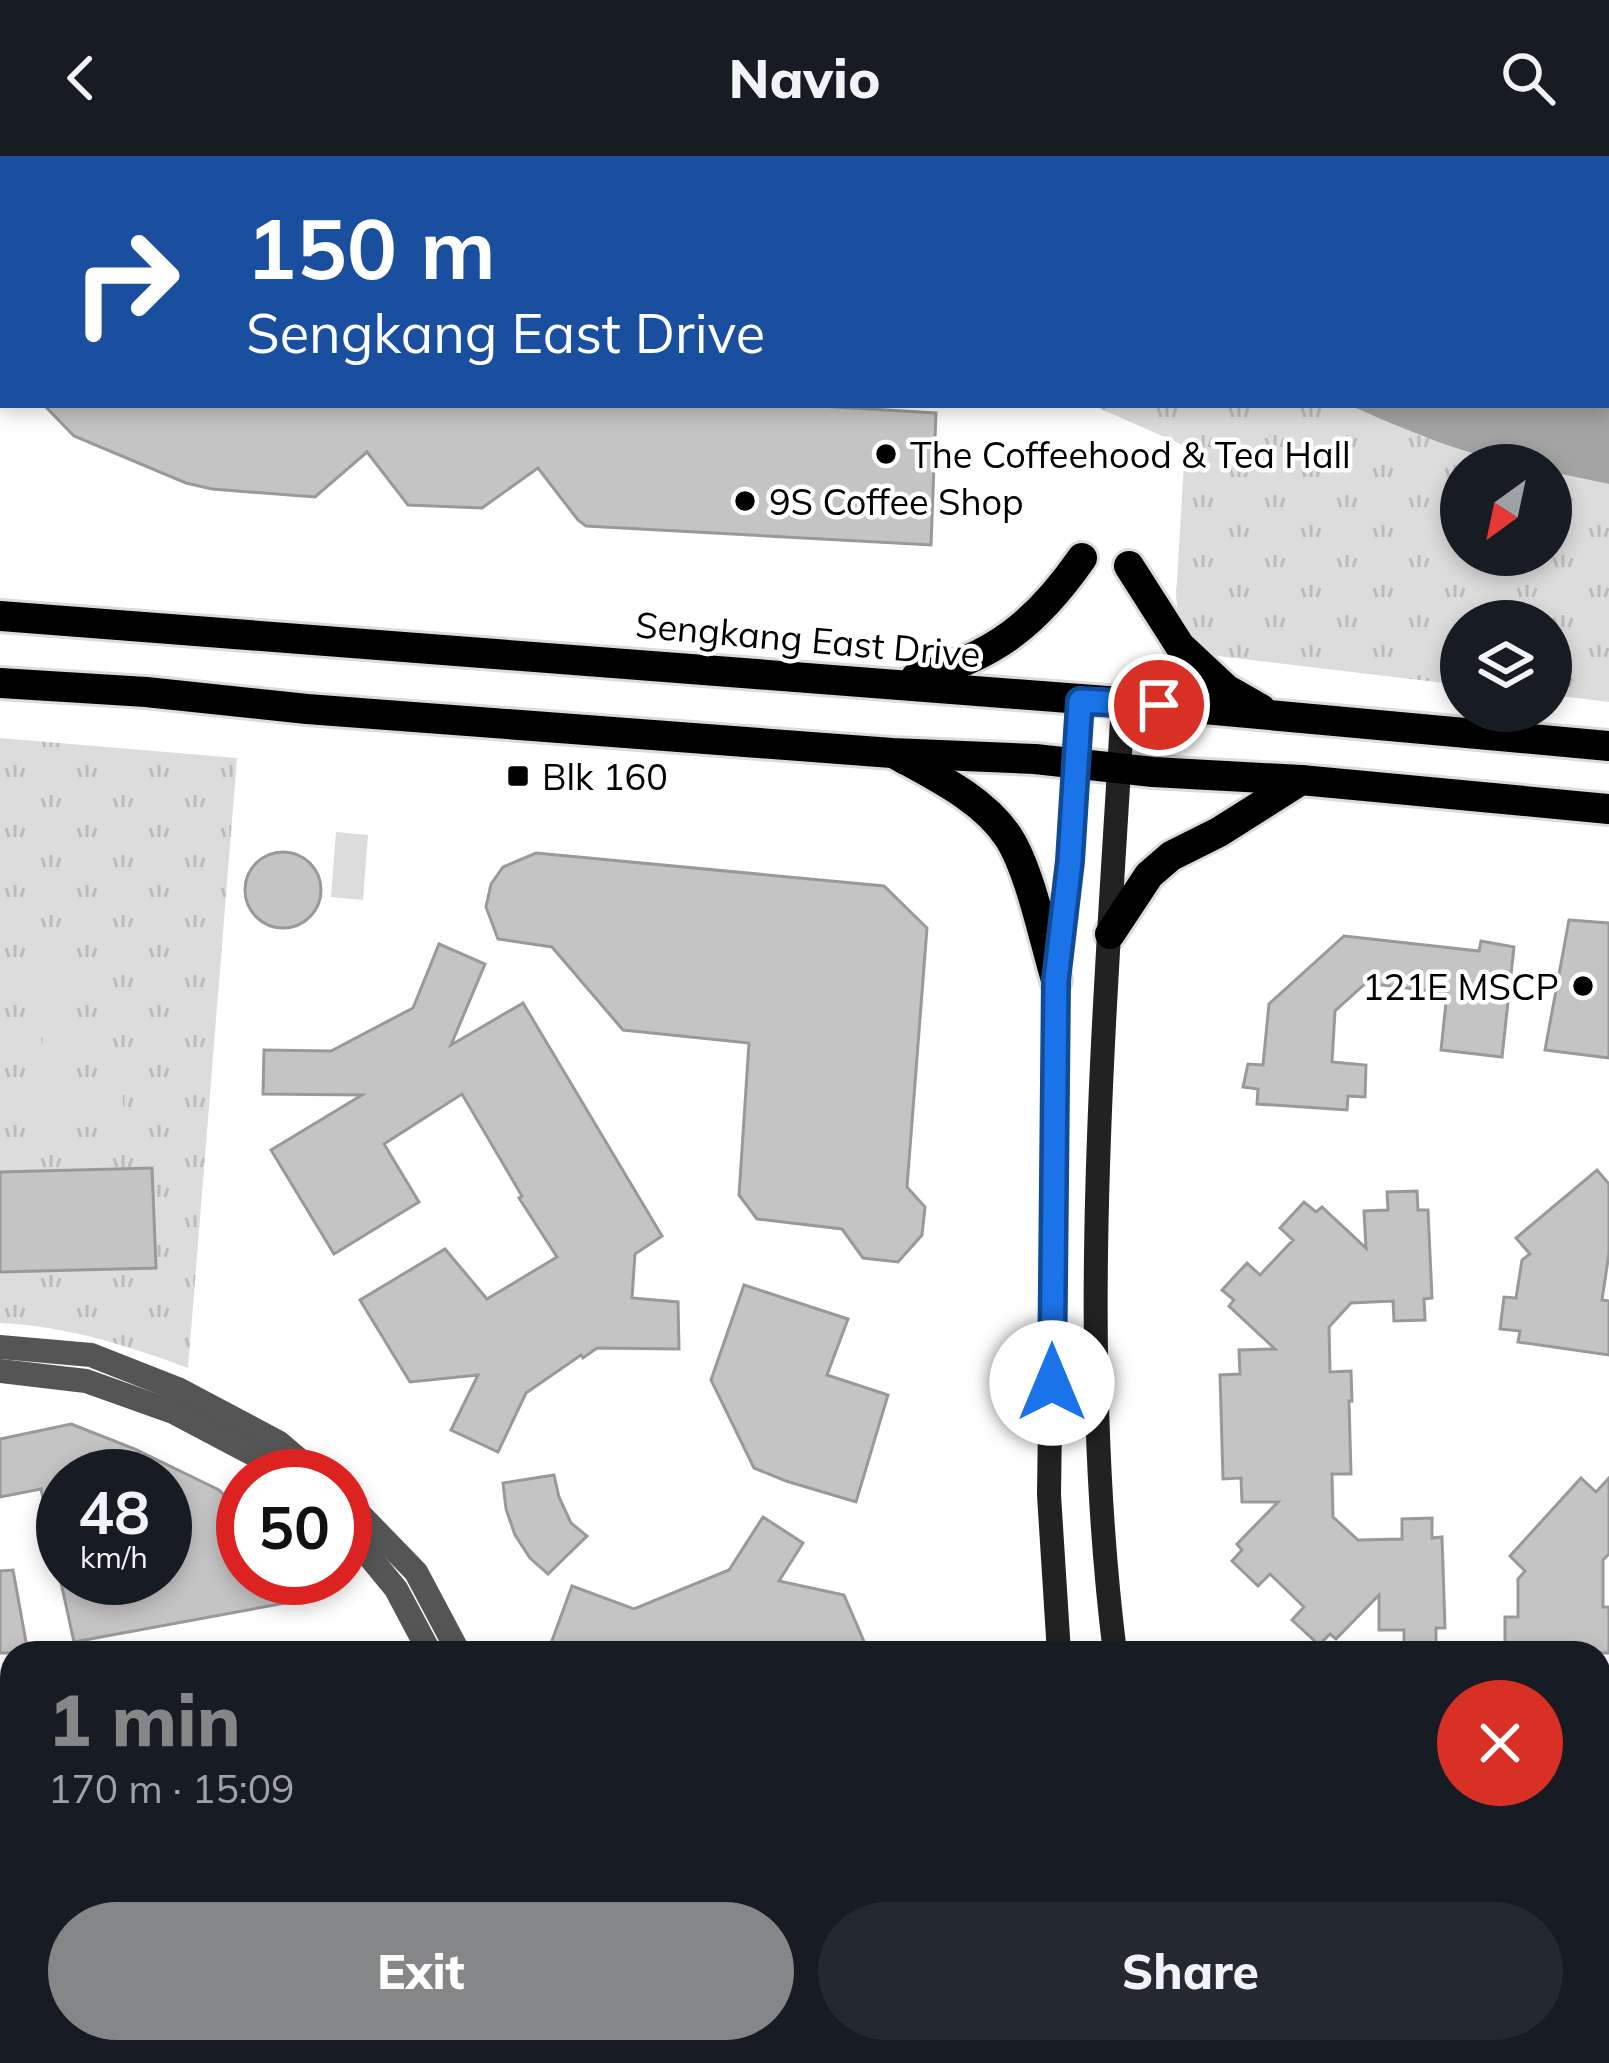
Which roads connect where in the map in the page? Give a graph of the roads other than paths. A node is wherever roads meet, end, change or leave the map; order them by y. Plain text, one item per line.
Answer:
1 (1082, 558) dead end
2 (1129, 566) dead end
3 (0, 616) edge
4 (0, 683) edge
5 (886, 685) junction
6 (1080, 701) junction
7 (1123, 703) junction
8 (1272, 715) junction
9 (1609, 746) edge
10 (892, 752) junction
11 (1076, 763) junction
12 (1119, 768) junction
13 (1300, 781) junction
14 (1609, 809) edge
15 (1110, 934) junction
16 (1056, 980) junction
17 (0, 1347) edge
18 (0, 1371) edge
19 (243, 1449) edge
20 (286, 1449) edge
21 (372, 1526) edge
22 (372, 1560) edge
23 (424, 1641) edge
24 (453, 1641) edge
25 (1058, 1641) edge
26 (1113, 1641) edge

1 - 5 main road
2 - 8 main road
3 - 5 main road, Sengkang East Drive
4 - 10 main road
5 - 6 main road, Sengkang East Drive
6 - 7 main road, Sengkang East Drive
6 - 11 main road
7 - 8 main road, Sengkang East Drive
7 - 12 main road
8 - 9 main road, Sengkang East Drive
10 - 11 main road
10 - 16 main road
11 - 12 main road
11 - 16 main road
12 - 13 main road
12 - 15 main road
13 - 14 main road
13 - 15 main road
15 - 26 main road
16 - 25 main road
17 - 20 street
18 - 19 street
21 - 24 street
22 - 23 street

